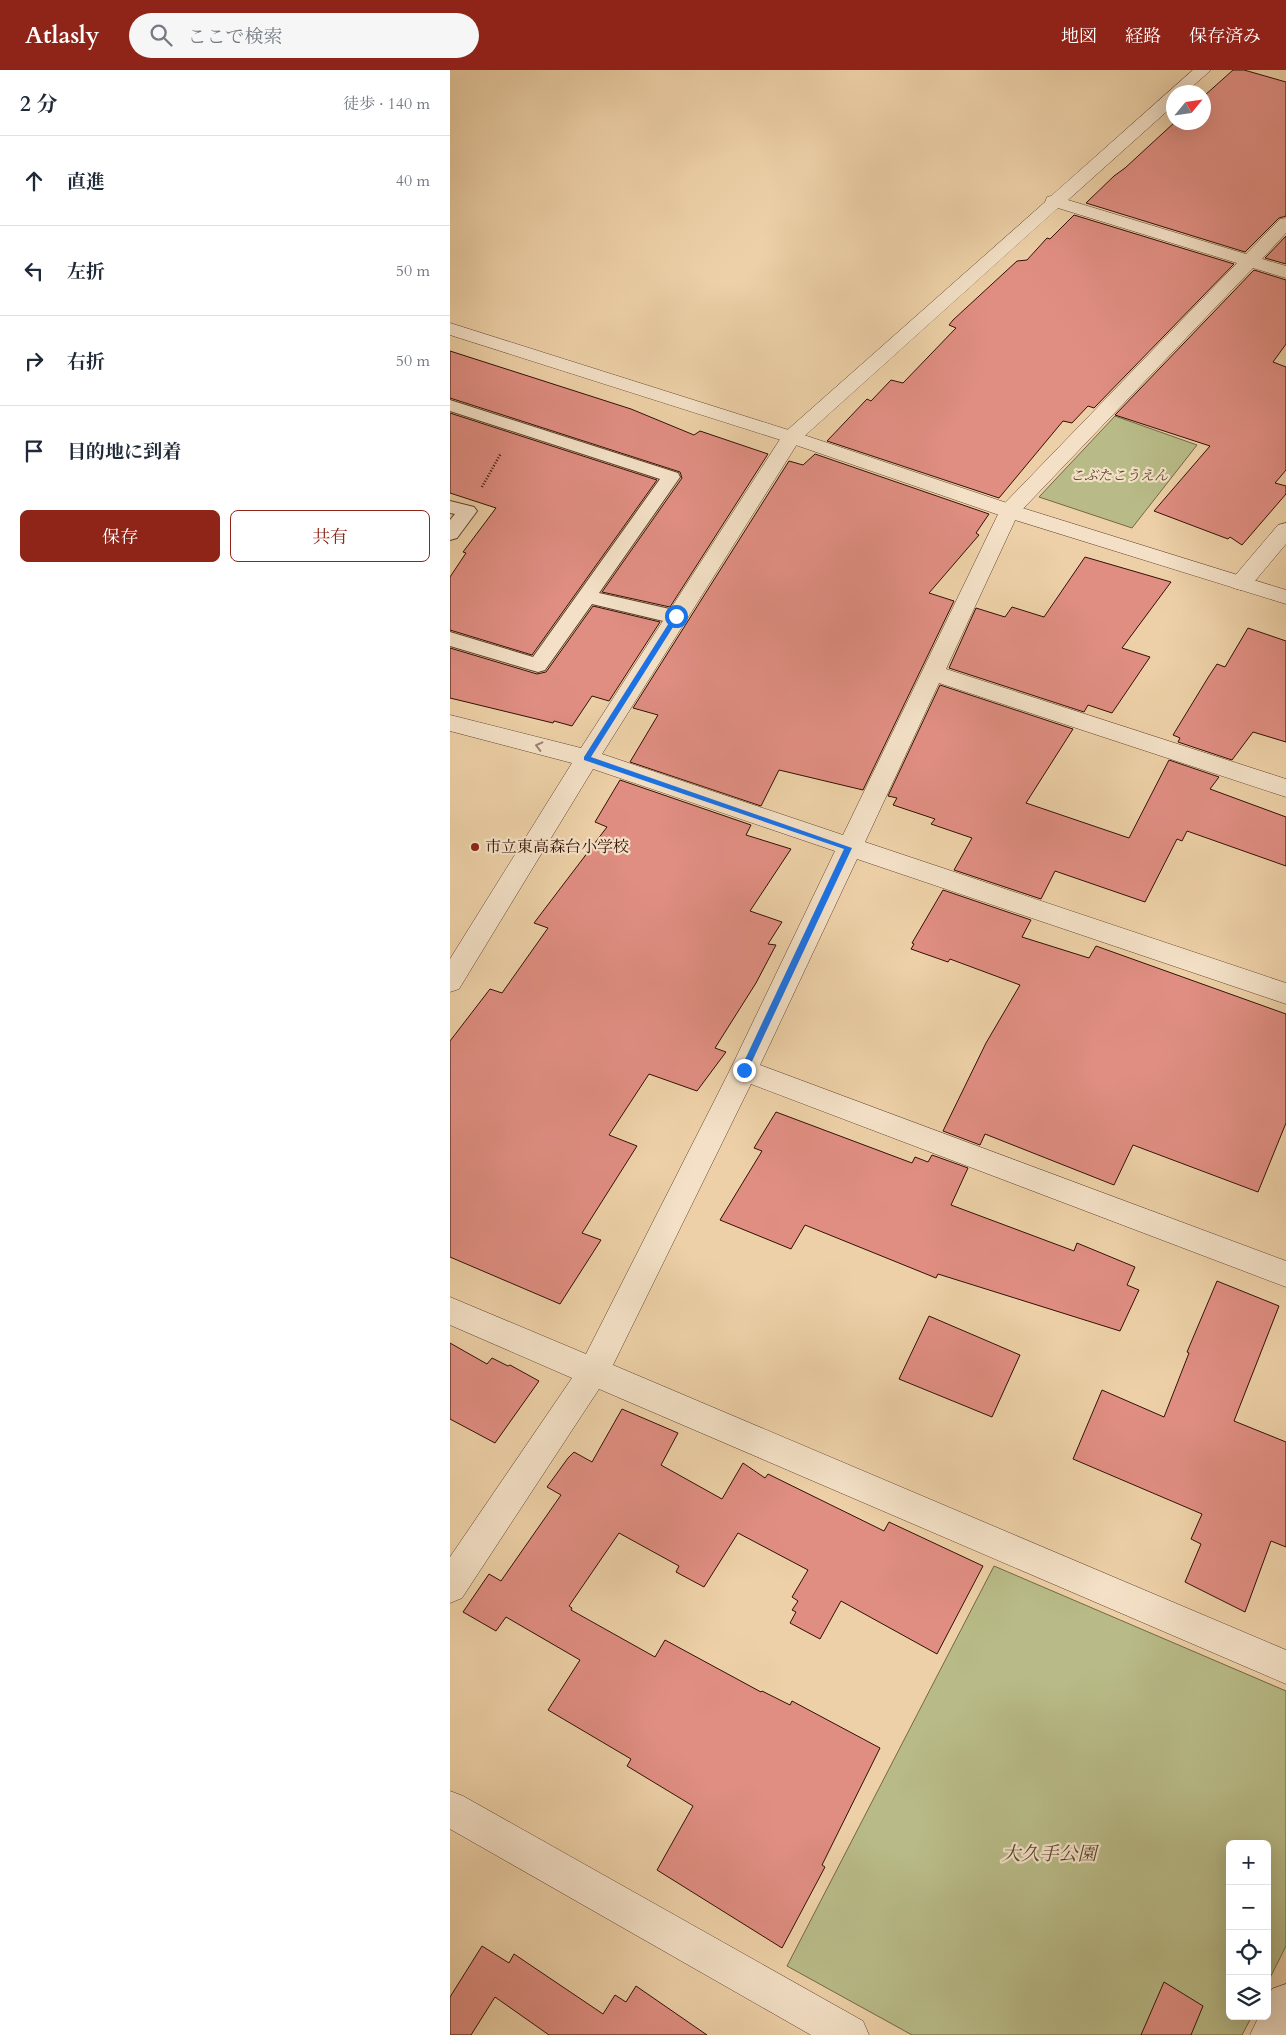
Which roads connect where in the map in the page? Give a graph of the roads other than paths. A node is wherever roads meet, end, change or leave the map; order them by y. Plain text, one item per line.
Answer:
1 (1203, 70) edge
2 (1185, 85) edge
3 (1166, 103) edge
4 (1054, 201) junction
5 (1286, 223) edge
6 (1250, 261) junction
7 (1286, 272) edge
8 (450, 329) edge
9 (450, 406) edge
10 (791, 437) junction
11 (455, 508) edge
12 (1009, 510) junction
13 (1286, 530) edge
14 (450, 534) edge
15 (1241, 583) junction
16 (586, 596) junction
17 (1286, 598) edge
18 (676, 616) junction
19 (450, 639) edge
20 (933, 673) junction
21 (450, 723) edge
22 (587, 758) junction
23 (1286, 788) edge
24 (848, 848) junction
25 (450, 982) edge
26 (1286, 994) edge
27 (744, 1070) junction
28 (1286, 1274) edge
29 (450, 1311) edge
30 (594, 1371) junction
31 (450, 1586) edge
32 (1286, 1667) edge
33 (450, 1808) edge
34 (1286, 2003) edge
35 (849, 2035) edge
36 (1270, 2035) edge

1 - 2 street
3 - 4 street
4 - 6 street
4 - 10 street
5 - 6 street
6 - 7 street
6 - 12 street
8 - 10 street
9 - 16 lane
10 - 12 street
10 - 18 street
11 - 14 lane
12 - 15 street
12 - 20 street
13 - 15 street
15 - 17 street
16 - 18 lane
16 - 19 lane
18 - 22 street
20 - 23 street
20 - 24 street
22 -> 21 street
22 - 24 street
22 - 25 street
24 - 26 street
24 - 27 street
27 - 28 street
27 - 30 street
29 - 30 street
30 - 31 street
30 - 32 street
33 - 35 street
34 - 36 street

